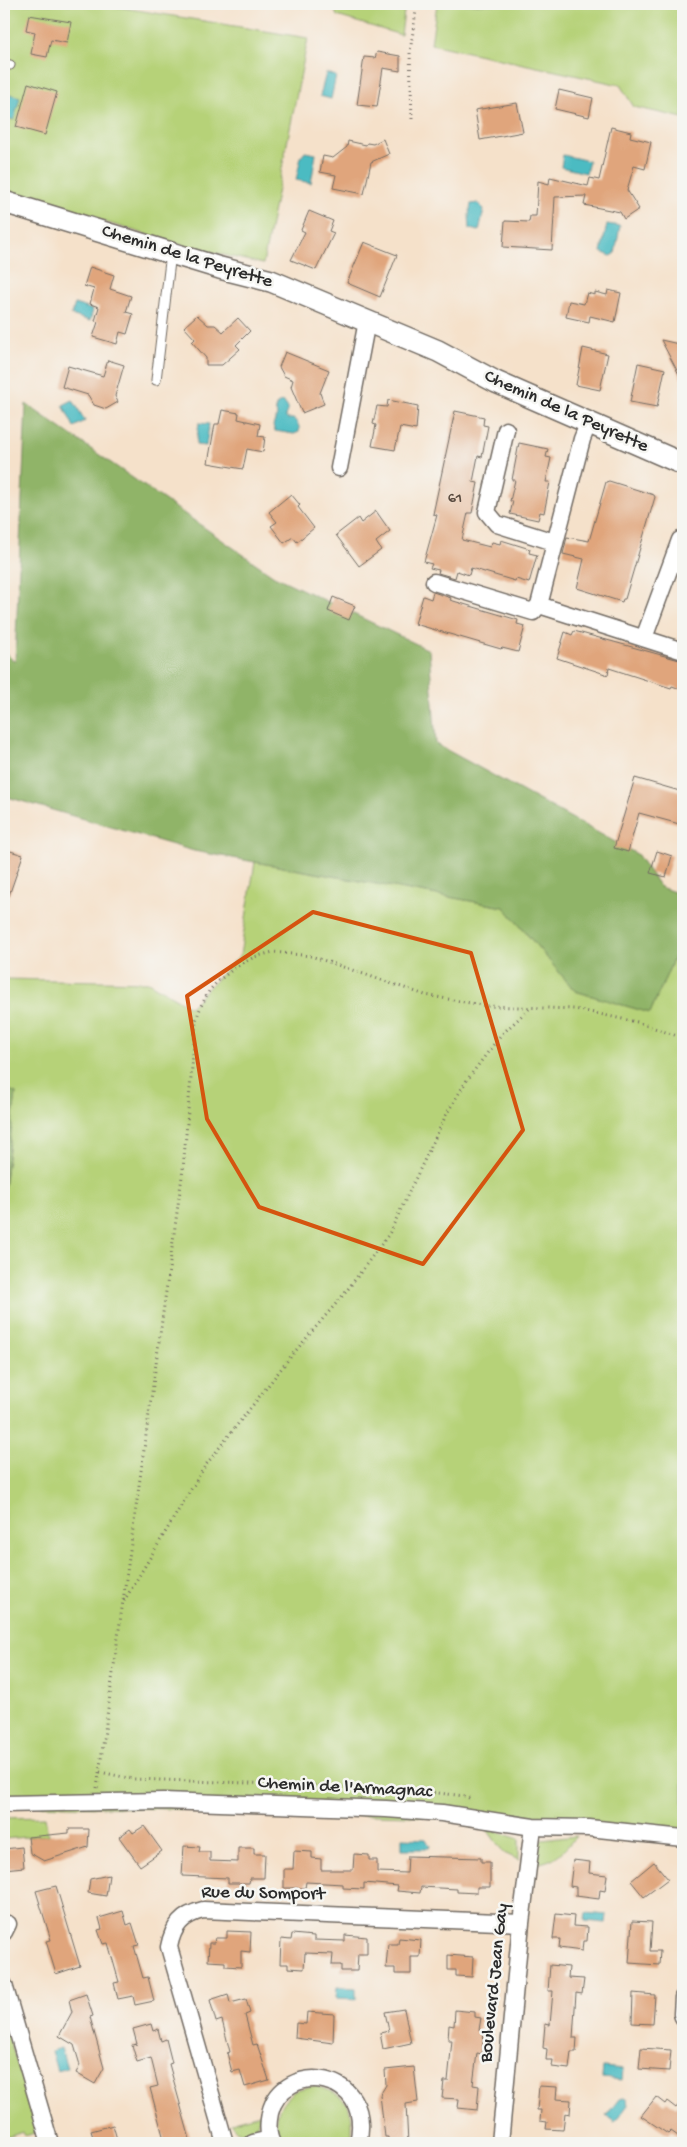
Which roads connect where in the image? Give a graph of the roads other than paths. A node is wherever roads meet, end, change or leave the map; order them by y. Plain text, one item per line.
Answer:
1 (4, 202) edge
2 (171, 253) junction
3 (367, 321) junction
4 (156, 380) dead end
5 (588, 424) junction
6 (506, 430) dead end
7 (683, 464) edge
8 (339, 468) dead end
9 (680, 540) dead end
10 (554, 542) junction
11 (434, 582) dead end
12 (540, 605) junction
13 (644, 638) junction
14 (683, 651) edge
15 (4, 1804) edge
16 (533, 1827) junction
17 (683, 1838) edge
18 (521, 1923) junction
19 (4, 1985) edge
20 (683, 1997) edge
21 (683, 2017) edge
22 (271, 2141) edge
23 (50, 2143) edge
24 (225, 2143) edge
25 (253, 2143) edge
26 (358, 2143) edge
27 (500, 2143) edge

1 - 2 street, Chemin de la Peyrette
2 - 3 street, Chemin de la Peyrette
2 - 4 lane
3 - 5 street, Chemin de la Peyrette
3 - 8 street
5 - 7 street, Chemin de la Peyrette
5 - 10 street
6 - 10 street
9 - 13 street
10 - 12 street
11 - 12 street
12 - 13 street
13 - 14 street
15 - 16 street, Chemin de l'Armagnac
16 - 17 street, Chemin de l'Armagnac
16 - 18 street, Boulevard Jean Gay
18 - 24 street, Rue du Somport
18 - 27 street, Boulevard Jean Gay
19 - 23 street
20 - 21 street
22 - 25 street
22 - 26 street

